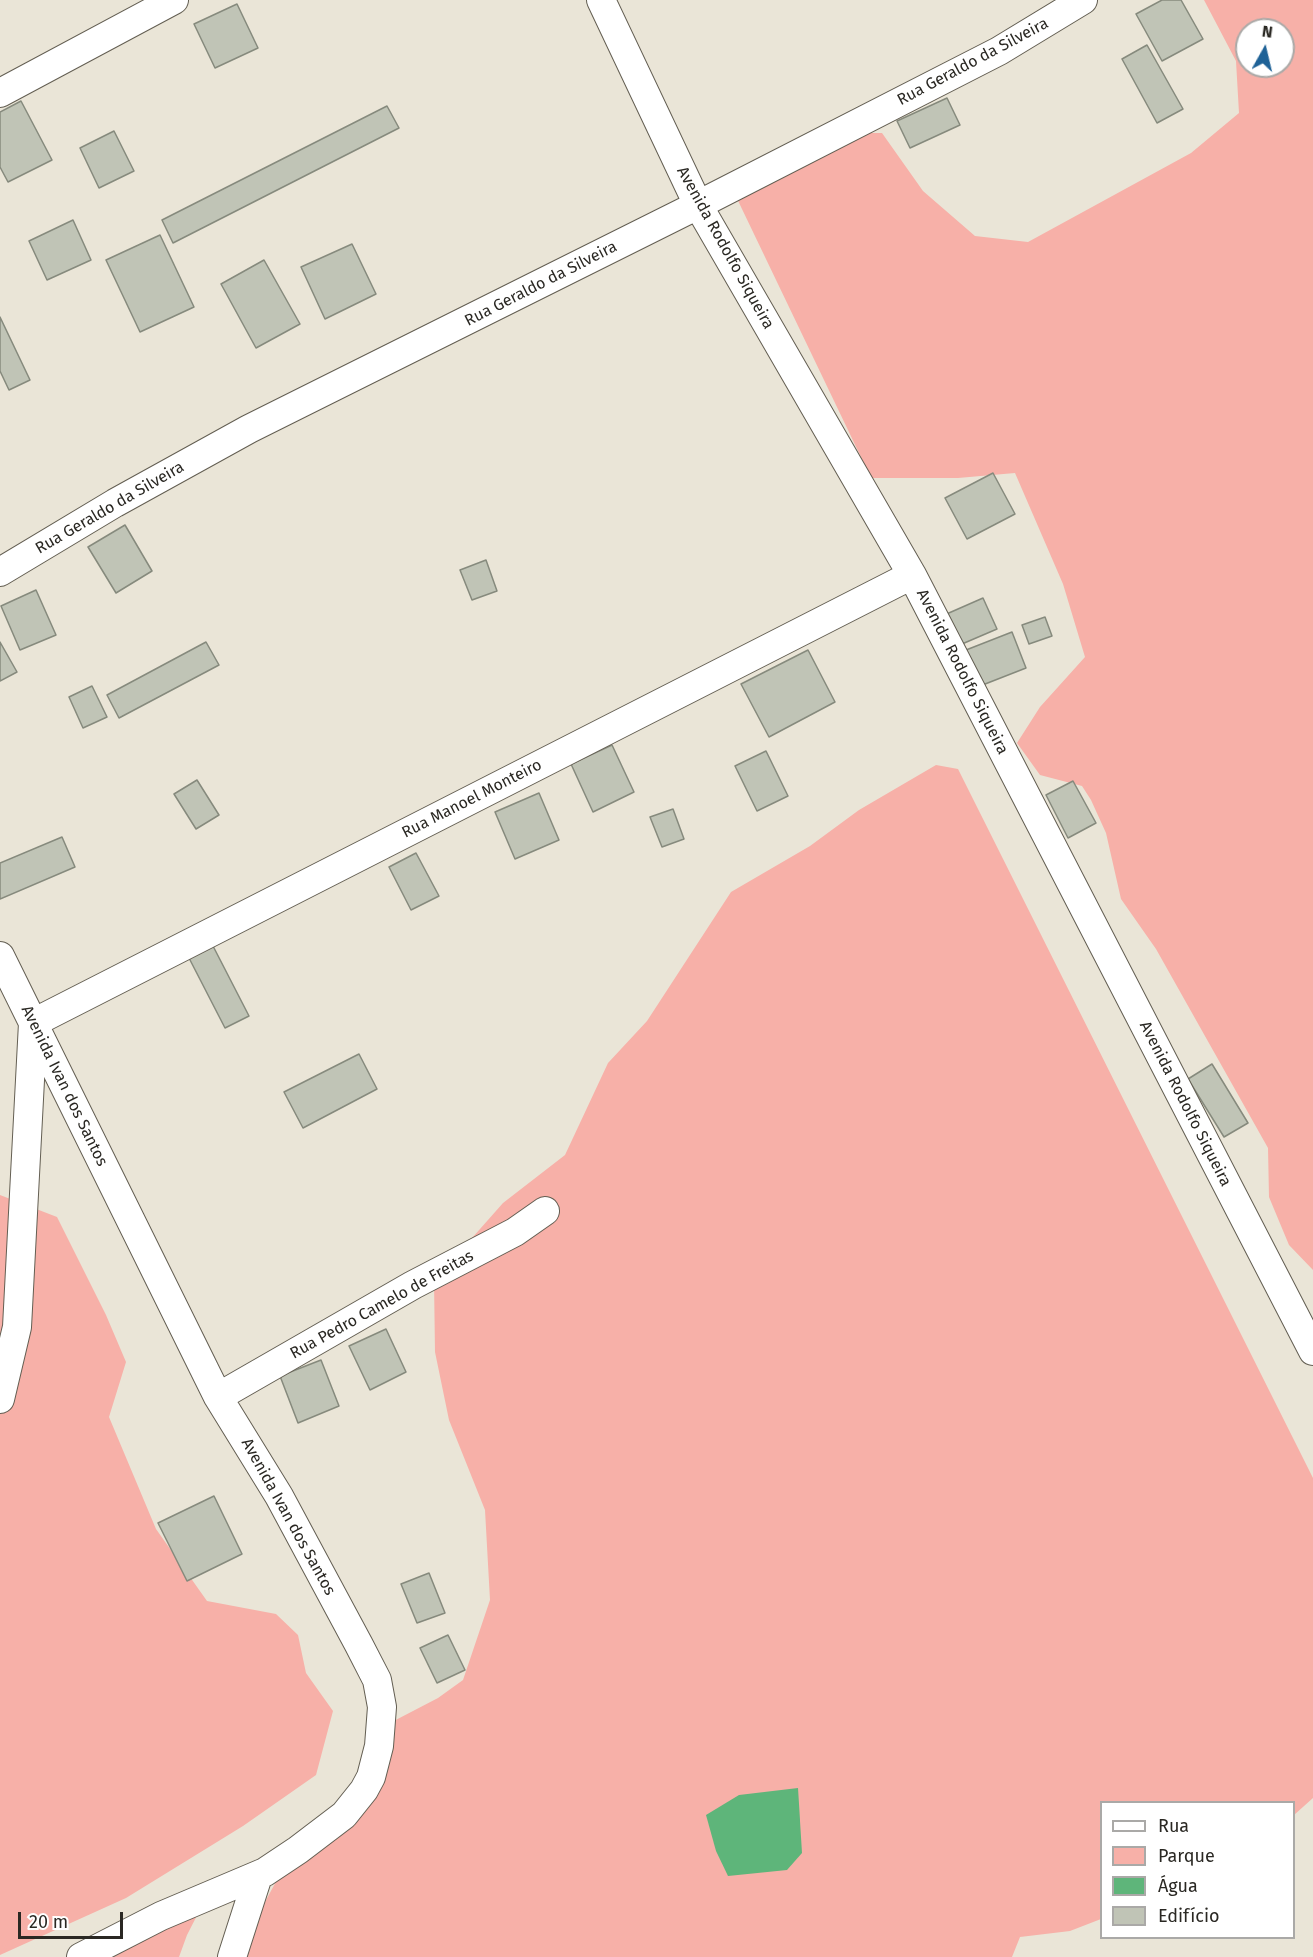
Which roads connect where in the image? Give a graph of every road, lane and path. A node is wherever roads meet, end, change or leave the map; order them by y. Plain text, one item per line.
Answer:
1 (174, 0) edge
2 (601, 0) edge
3 (1083, 0) edge
4 (0, 93) edge
5 (698, 205) junction
6 (0, 572) edge
7 (912, 575) junction
8 (0, 956) edge
9 (33, 1023) junction
10 (545, 1211) dead end
11 (1313, 1351) edge
12 (218, 1397) junction
13 (0, 1398) edge
14 (258, 1876) junction
15 (81, 1957) edge
16 (232, 1957) edge

1 - 4 street
2 - 5 street, Avenida Rodolfo Siqueira
3 - 5 street, Rua Geraldo da Silveira
5 - 6 street, Rua Geraldo da Silveira
5 - 7 street, Avenida Rodolfo Siqueira
7 - 9 street, Rua Manoel Monteiro
7 - 11 street, Avenida Rodolfo Siqueira
8 - 9 street, Avenida Ivan dos Santos
9 - 12 street, Avenida Ivan dos Santos
9 - 13 street
10 - 12 street, Rua Pedro Camelo de Freitas
12 - 14 street, Avenida Ivan dos Santos
14 - 15 street, Avenida Ivan dos Santos
14 - 16 street

